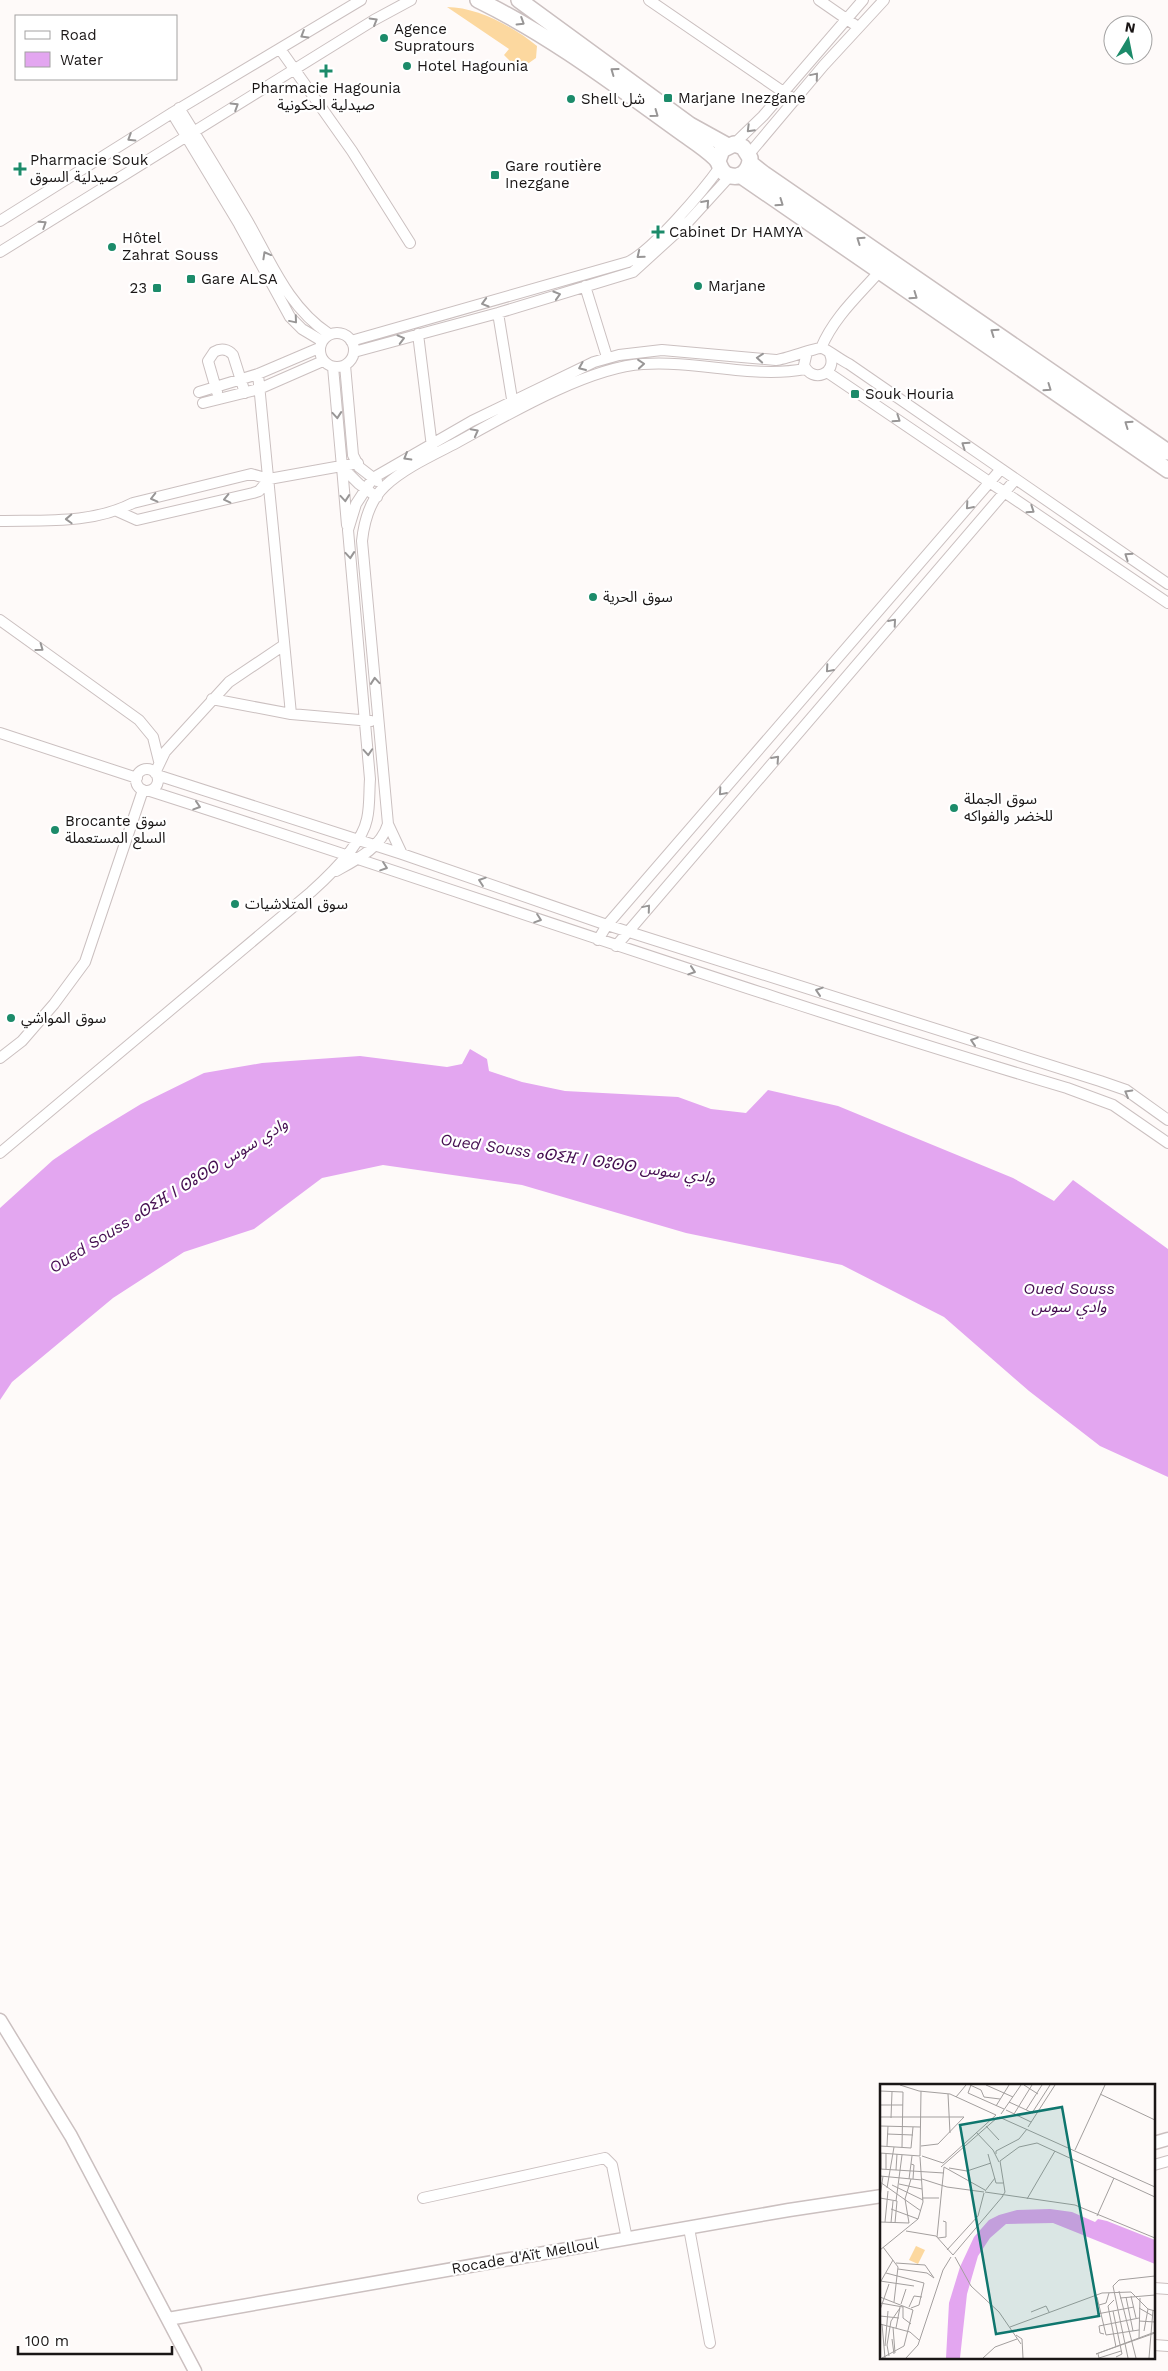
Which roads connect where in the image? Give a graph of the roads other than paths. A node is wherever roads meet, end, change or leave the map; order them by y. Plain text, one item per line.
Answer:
1 (361, 0) edge
2 (411, 0) edge
3 (478, 0) edge
4 (519, 0) edge
5 (649, 0) edge
6 (819, 0) edge
7 (863, 0) edge
8 (884, 0) edge
9 (831, 3) edge
10 (846, 18) junction
11 (858, 27) junction
12 (280, 49) junction
13 (294, 70) junction
14 (783, 91) junction
15 (795, 100) junction
16 (176, 110) junction
17 (190, 133) junction
18 (731, 145) junction
19 (750, 158) junction
20 (727, 170) junction
21 (0, 221) edge
22 (410, 243) dead end
23 (0, 252) edge
24 (879, 272) junction
25 (585, 286) junction
26 (498, 313) junction
27 (418, 334) junction
28 (323, 341) junction
29 (351, 341) junction
30 (821, 348) junction
31 (354, 352) junction
32 (807, 352) junction
33 (830, 354) junction
34 (607, 358) junction
35 (324, 361) junction
36 (344, 365) junction
37 (333, 367) junction
38 (806, 369) junction
39 (827, 372) junction
40 (258, 374) junction
41 (241, 379) junction
42 (215, 386) junction
43 (259, 389) junction
44 (199, 392) dead end
45 (245, 393) junction
46 (219, 399) junction
47 (512, 401) junction
48 (202, 403) dead end
49 (515, 412) junction
50 (431, 443) junction
51 (1168, 452) edge
52 (434, 455) junction
53 (358, 464) junction
54 (342, 467) junction
55 (1001, 469) junction
56 (1168, 470) edge
57 (373, 478) junction
58 (269, 479) junction
59 (1016, 480) junction
60 (990, 482) junction
61 (384, 487) junction
62 (365, 488) junction
63 (1005, 492) junction
64 (377, 497) junction
65 (117, 511) junction
66 (0, 521) edge
67 (348, 530) junction
68 (1168, 584) edge
69 (1168, 603) edge
70 (0, 620) edge
71 (856, 638) junction
72 (284, 645) junction
73 (848, 647) junction
74 (870, 648) junction
75 (861, 659) junction
76 (212, 699) junction
77 (291, 714) junction
78 (378, 720) junction
79 (366, 722) junction
80 (0, 733) edge
81 (159, 761) junction
82 (156, 774) junction
83 (137, 778) junction
84 (147, 790) junction
85 (388, 824) junction
86 (358, 840) junction
87 (376, 846) junction
88 (346, 854) junction
89 (402, 854) junction
90 (358, 858) junction
91 (330, 874) junction
92 (607, 925) junction
93 (627, 931) junction
94 (598, 940) junction
95 (616, 946) junction
96 (0, 1058) edge
97 (1168, 1120) edge
98 (1168, 1143) edge
99 (0, 1153) edge
100 (0, 2020) edge
101 (880, 2196) edge
102 (423, 2198) dead end
103 (690, 2228) junction
104 (627, 2238) junction
105 (168, 2319) junction
106 (710, 2343) dead end
107 (194, 2371) edge

1 -> 12 street
13 -> 2 street
3 -> 20 main road
18 -> 4 main road
5 - 14 street
6 - 9 street
7 - 10 street
8 - 11 street
9 - 10 street
10 - 11 street
10 - 14 street
15 -> 11 street
12 - 13 street
12 - 16 street
17 -> 13 street
13 - 22 street
14 - 15 street
14 -> 18 street
15 - 19 street
16 - 17 street
16 -> 21 street
23 -> 17 street
17 - 28 street
18 - 19 main road
18 - 20 main road
19 - 20 main road
51 -> 19 main road
20 -> 24 main road
25 -> 20 street
20 -> 29 street
24 - 30 street
24 -> 56 main road
26 -> 25 street
25 - 34 street
26 - 27 street
26 - 47 street
31 -> 27 street
27 - 50 street
28 - 29 street
28 - 35 street
28 - 40 street
29 - 31 street
30 - 32 street
30 - 33 street
31 - 36 street
32 -> 34 street
32 - 38 street
33 - 39 street
55 -> 33 street
34 -> 47 street
35 - 37 street
35 - 43 street
36 - 37 street
36 - 53 street
37 -> 54 street
38 - 39 street
49 -> 38 street
39 -> 60 street
40 - 41 street
40 - 43 street
41 - 42 street
41 - 42 street
41 - 45 street
42 - 44 street
42 - 46 street
43 - 45 street
43 - 58 street
45 - 46 street
46 - 48 street
47 - 49 street
47 - 50 street
52 -> 49 street
50 - 52 street
50 -> 57 street
52 - 61 street
53 - 54 street
53 - 57 street
54 - 58 street
54 - 62 street
54 -> 67 street
55 - 59 street
55 - 60 street
57 - 61 street
57 - 62 street
58 -> 65 street
58 -> 65 street
58 - 72 street
59 - 63 street
68 -> 59 street
60 - 63 street
60 -> 71 street
61 - 64 street
62 - 64 street
62 - 67 street
63 -> 69 street
74 -> 63 street
78 -> 64 street
65 -> 66 street
67 -> 79 street
70 -> 81 street
71 - 73 street
71 - 74 street
72 - 76 street
72 - 77 street
73 - 75 street
73 -> 92 street
74 - 75 street
93 -> 75 street
76 - 77 street
76 - 81 street
77 - 79 street
78 - 79 street
78 - 85 street
79 -> 86 street
80 - 83 street
81 - 82 street
82 - 83 street
82 - 84 street
82 - 86 street
83 - 84 street
84 -> 88 street
84 - 96 street
85 - 87 street
85 - 89 street
86 - 87 street
86 - 88 street
87 - 89 street
87 - 90 street
88 - 90 street
88 - 91 street
92 -> 89 street
90 - 91 street
90 -> 94 street
91 - 99 street
92 - 93 street
92 - 94 street
93 - 95 street
97 -> 93 street
94 - 95 street
95 -> 98 street
100 - 105 street
101 - 103 street, Rocade d'Aït Melloul
102 - 104 street
103 - 104 street, Rocade d'Aït Melloul
103 - 106 street
104 - 105 street, Rocade d'Aït Melloul
105 - 107 street

